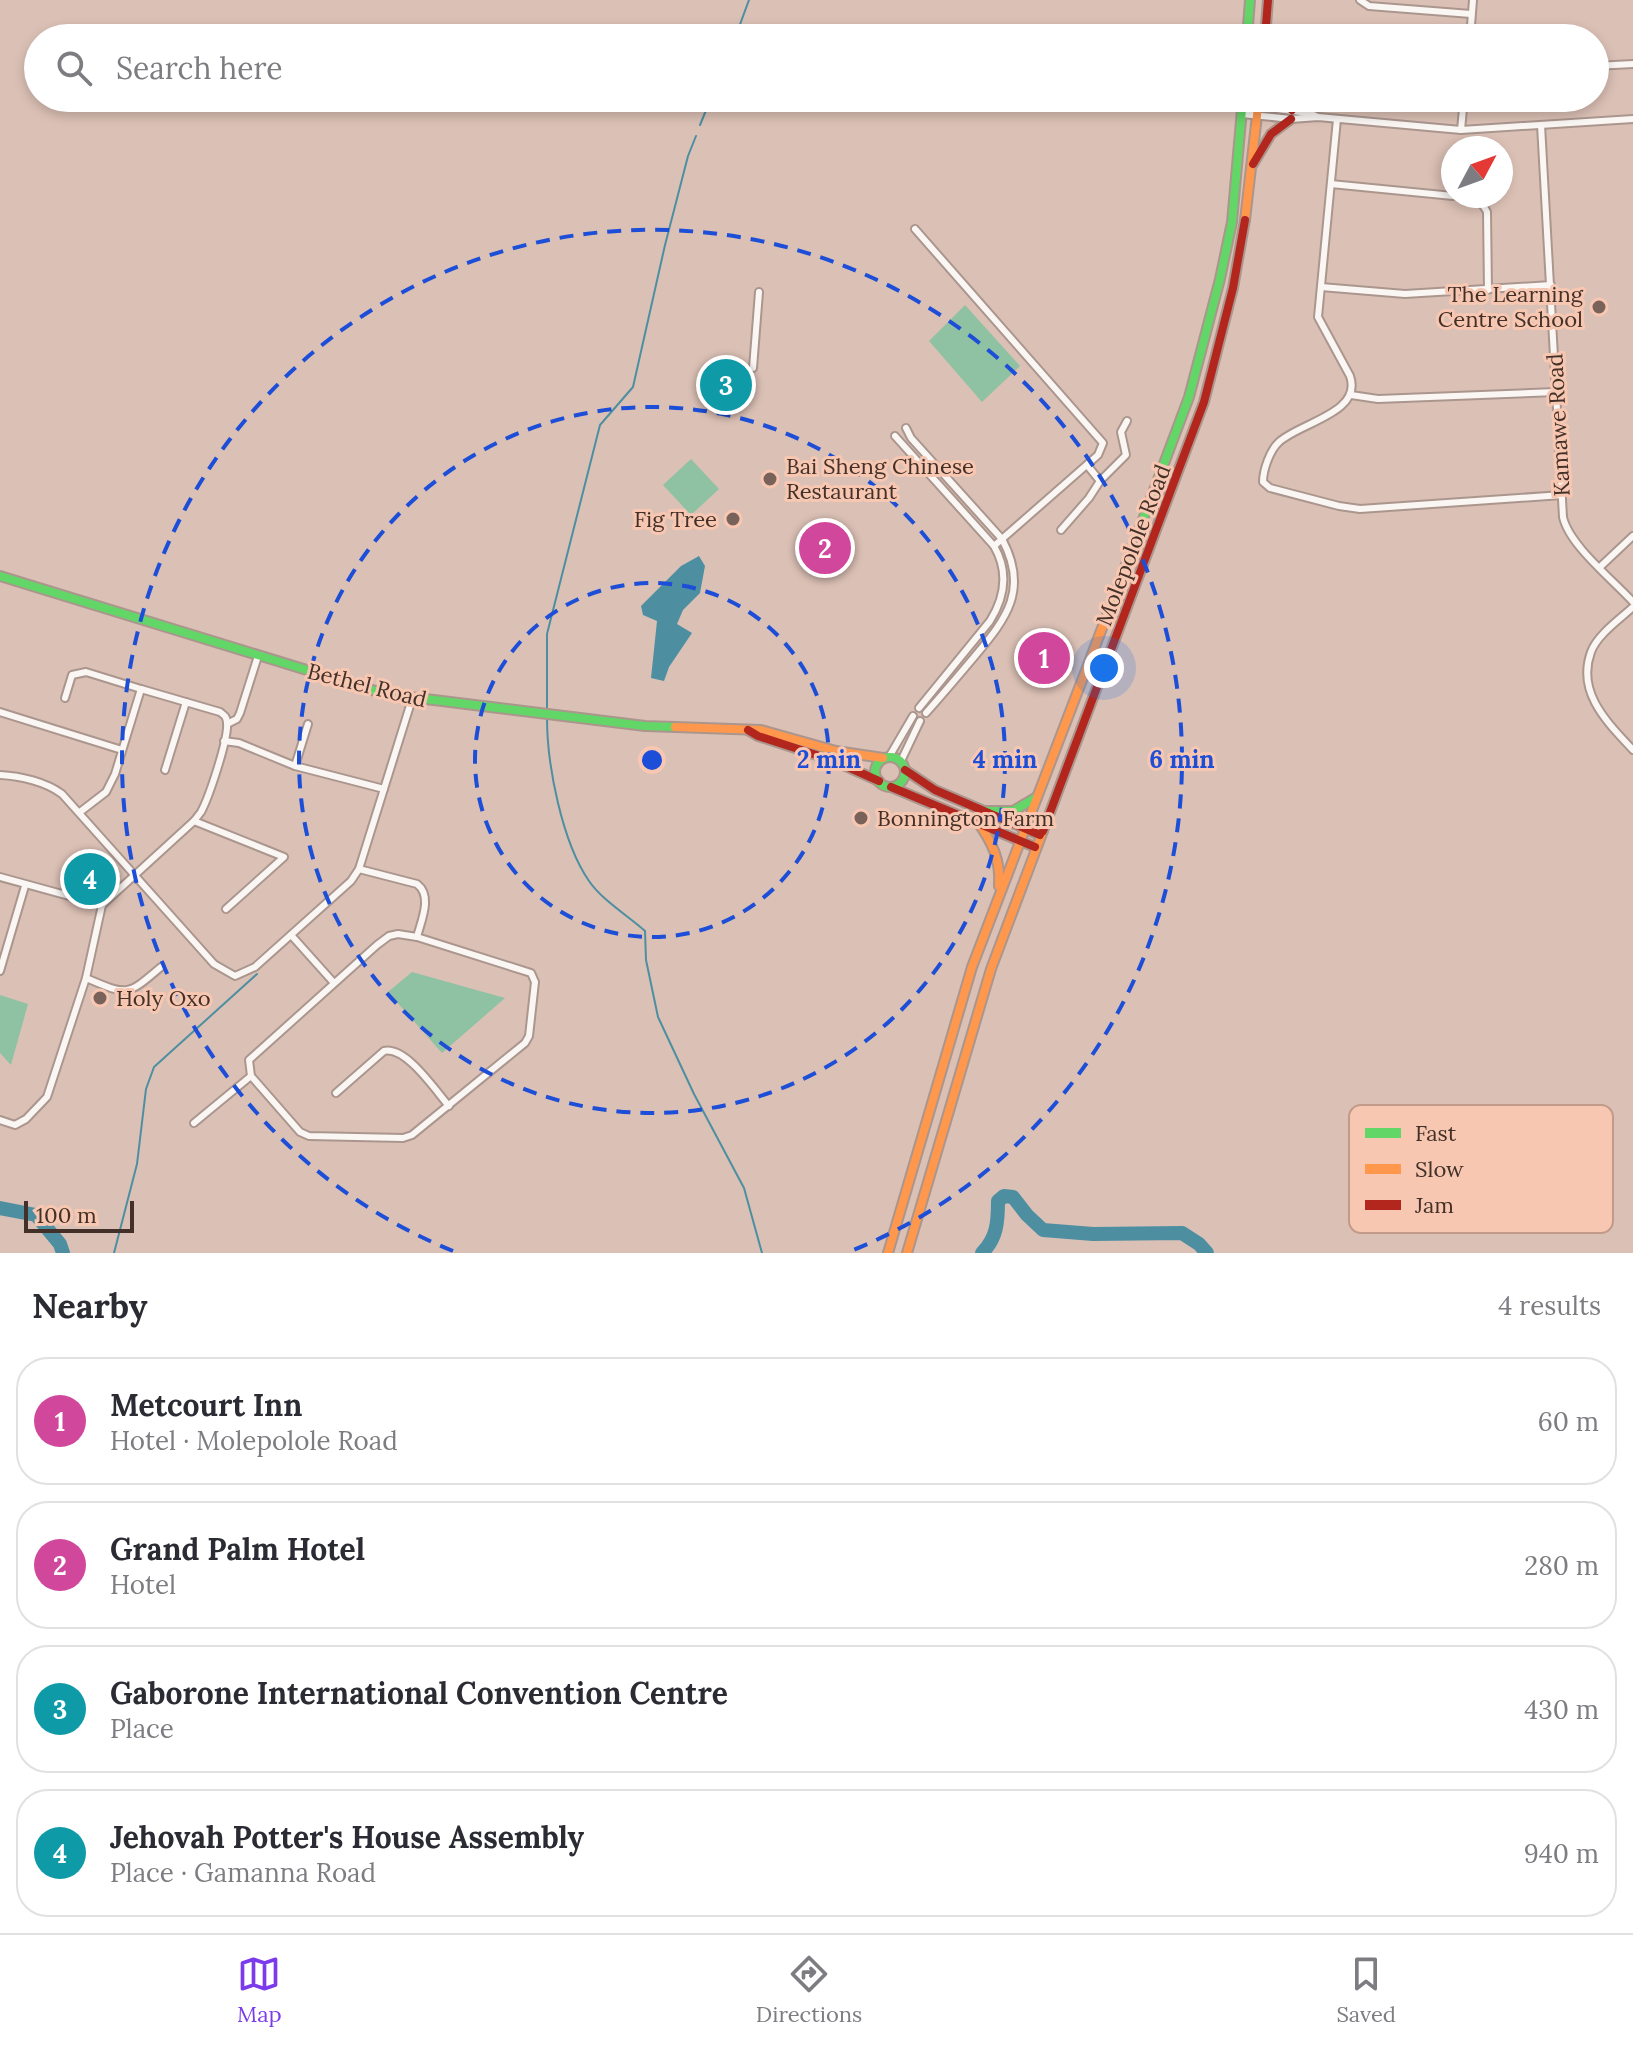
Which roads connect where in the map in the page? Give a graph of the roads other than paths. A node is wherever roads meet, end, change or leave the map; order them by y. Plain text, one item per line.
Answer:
1 (1250, 0) edge
2 (1268, 0) edge
3 (1360, 0) edge
4 (1473, 0) edge
5 (1471, 14) junction
6 (1248, 24) edge
7 (1266, 24) edge
8 (1471, 24) edge
9 (1633, 64) edge
10 (1609, 65) edge
11 (1241, 112) edge
12 (1257, 112) edge
13 (1284, 112) edge
14 (1463, 112) edge
15 (1292, 114) junction
16 (1337, 119) junction
17 (1633, 119) edge
18 (1541, 125) junction
19 (1461, 130) junction
20 (1252, 167) junction
21 (1331, 184) junction
22 (1441, 195) edge
23 (1485, 208) edge
24 (915, 229) dead end
25 (1551, 285) junction
26 (1321, 287) junction
27 (1488, 290) junction
28 (759, 292) dead end
29 (753, 368) dead end
30 (1556, 392) junction
31 (1351, 395) junction
32 (1127, 421) dead end
33 (906, 428) dead end
34 (895, 436) dead end
35 (1087, 465) junction
36 (1100, 481) junction
37 (1562, 495) junction
38 (1061, 530) dead end
39 (1633, 536) edge
40 (1002, 539) junction
41 (994, 546) junction
42 (1600, 567) junction
43 (0, 576) edge
44 (1633, 604) edge
45 (258, 656) junction
46 (141, 689) junction
47 (65, 698) dead end
48 (412, 699) junction
49 (186, 702) junction
50 (919, 708) dead end
51 (0, 712) edge
52 (926, 713) dead end
53 (913, 716) dead end
54 (920, 721) dead end
55 (227, 724) junction
56 (308, 724) dead end
57 (747, 730) junction
58 (224, 741) junction
59 (122, 750) junction
60 (1633, 750) edge
61 (886, 758) junction
62 (295, 766) junction
63 (903, 766) junction
64 (165, 770) dead end
65 (0, 775) edge
66 (879, 781) junction
67 (891, 787) junction
68 (384, 789) junction
69 (935, 790) junction
70 (1040, 794) junction
71 (930, 802) junction
72 (973, 806) junction
73 (986, 811) junction
74 (80, 812) junction
75 (973, 819) junction
76 (194, 821) junction
77 (1026, 829) junction
78 (1040, 835) junction
79 (1021, 841) junction
80 (1035, 847) junction
81 (359, 869) junction
82 (134, 875) junction
83 (0, 877) edge
84 (25, 886) junction
85 (997, 901) junction
86 (102, 905) junction
87 (226, 909) dead end
88 (291, 935) junction
89 (417, 937) junction
90 (161, 967) dead end
91 (0, 971) edge
92 (86, 978) junction
93 (334, 983) junction
94 (251, 1076) junction
95 (336, 1093) dead end
96 (449, 1106) junction
97 (0, 1120) edge
98 (194, 1123) dead end
99 (889, 1250) edge
100 (908, 1251) edge

1 - 6 main road
2 - 7 main road
3 - 5 street
4 - 5 street
5 - 8 street
9 - 10 street
11 - 70 main road, Molepolole Road
12 - 20 main road, Molepolole Road
13 - 15 street
14 - 19 street
15 - 16 street
15 - 20 main road
16 - 19 street
16 - 21 street
17 - 18 street
18 - 19 street
18 - 25 street, Kamawe Road
20 - 78 main road, Molepolole Road
21 - 22 street
21 - 26 street
23 - 27 street
24 - 35 street
25 - 27 street
25 - 30 street, Kamawe Road
26 - 27 street
26 - 31 street
28 - 29 street
30 - 31 street
30 - 37 street, Kamawe Road
31 - 37 street
32 - 36 street
33 - 40 street
34 - 41 street
35 - 36 street
35 - 40 street
36 - 38 street
37 - 42 street, Kamawe Road
39 - 42 street
40 - 41 street
40 - 52 street
41 - 50 street
42 - 44 street, Kamawe Road
43 - 45 main road, Bethel Road
44 - 60 street
45 - 48 main road, Bethel Road
45 - 55 street
46 - 47 street
46 - 49 street
46 - 59 street
48 - 57 main road, Bethel Road
48 - 68 street
49 - 55 street
49 - 64 street
51 - 59 street
53 - 61 street
54 - 63 street
55 - 58 street
56 - 62 street
57 - 61 main road, Bethel Road
57 - 66 main road, Bethel Road
58 - 62 street
58 - 76 street
59 - 74 street
61 - 63 main road
61 - 66 main road
62 - 68 street
63 - 67 main road
63 - 69 main road
65 - 74 street
66 - 67 main road
67 - 71 main road
68 - 81 street
69 - 71 main road
69 - 72 main road
70 - 73 main road
70 - 77 main road, Molepolole Road
71 - 75 main road
72 - 73 main road
72 - 75 main road
73 - 77 main road
74 - 82 street
75 - 79 main road
75 - 85 main road
76 - 82 street
76 - 87 street
77 - 78 main road
77 - 79 main road, Molepolole Road
78 - 80 main road, Molepolole Road
79 - 80 main road
79 - 85 main road, Molepolole Road
80 - 100 main road, Molepolole Road
81 - 88 street
81 - 89 street
82 - 86 street
82 - 88 street
83 - 84 street
84 - 86 street
84 - 91 street
85 - 99 main road, Molepolole Road
86 - 92 street
88 - 93 street
89 - 93 street
89 - 96 street
90 - 92 street
92 - 97 street
93 - 94 street
94 - 96 street
94 - 98 street
95 - 96 street

